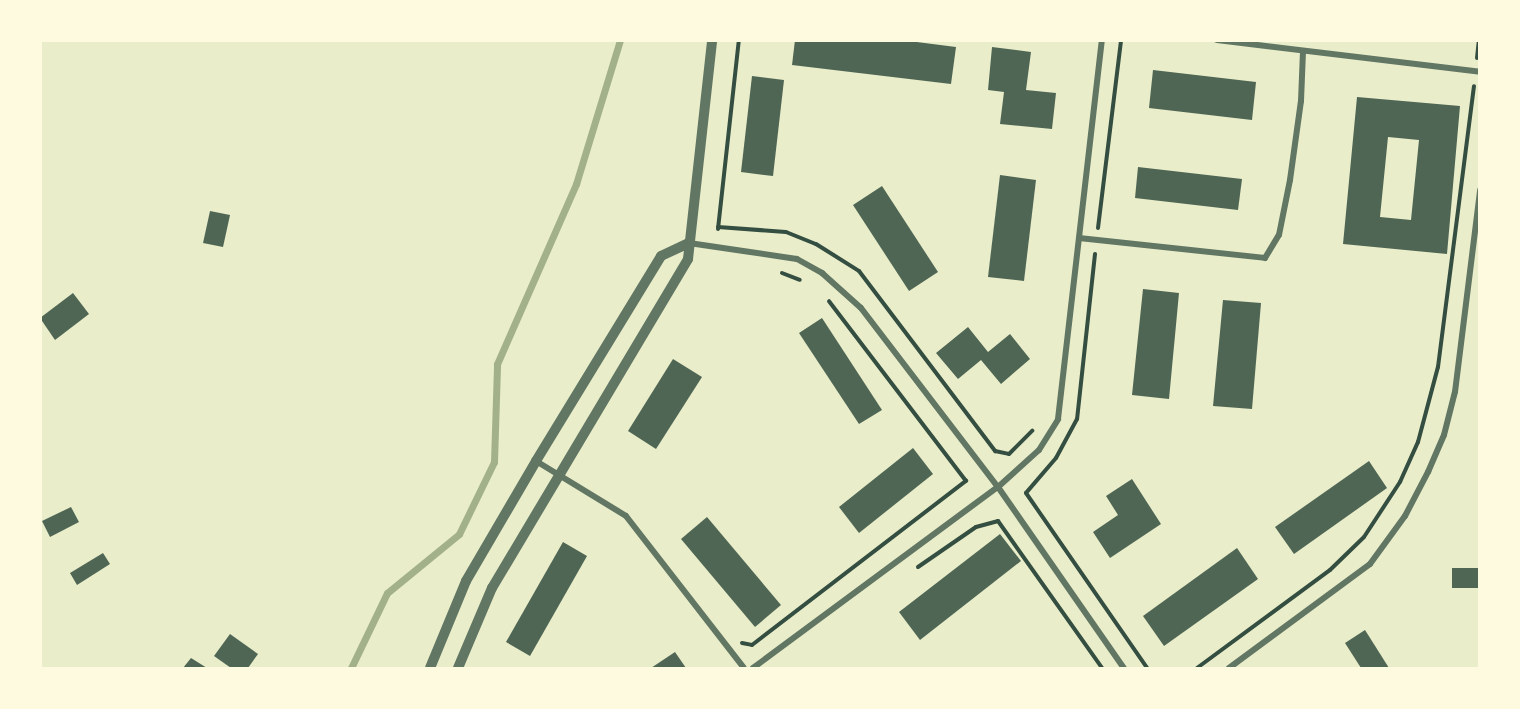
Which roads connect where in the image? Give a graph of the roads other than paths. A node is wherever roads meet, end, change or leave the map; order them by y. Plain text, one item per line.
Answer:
1 (712, 40) edge
2 (1102, 40) edge
3 (1217, 40) edge
4 (1303, 52) junction
5 (1478, 72) edge
6 (1479, 190) edge
7 (1079, 238) junction
8 (689, 243) junction
9 (536, 461) junction
10 (557, 473) junction
11 (998, 487) junction
12 (430, 669) edge
13 (458, 669) edge
14 (744, 669) edge
15 (753, 669) edge
16 (1124, 669) edge
17 (1229, 669) edge

1 - 8 street
2 - 7 street
3 - 4 street
4 - 5 street
4 - 7 street
6 - 17 street
7 - 11 street
8 - 9 street
8 - 10 street
8 - 11 street
9 - 10 street
9 - 12 street
10 - 13 street
10 - 14 street
11 - 15 street
11 - 16 street

